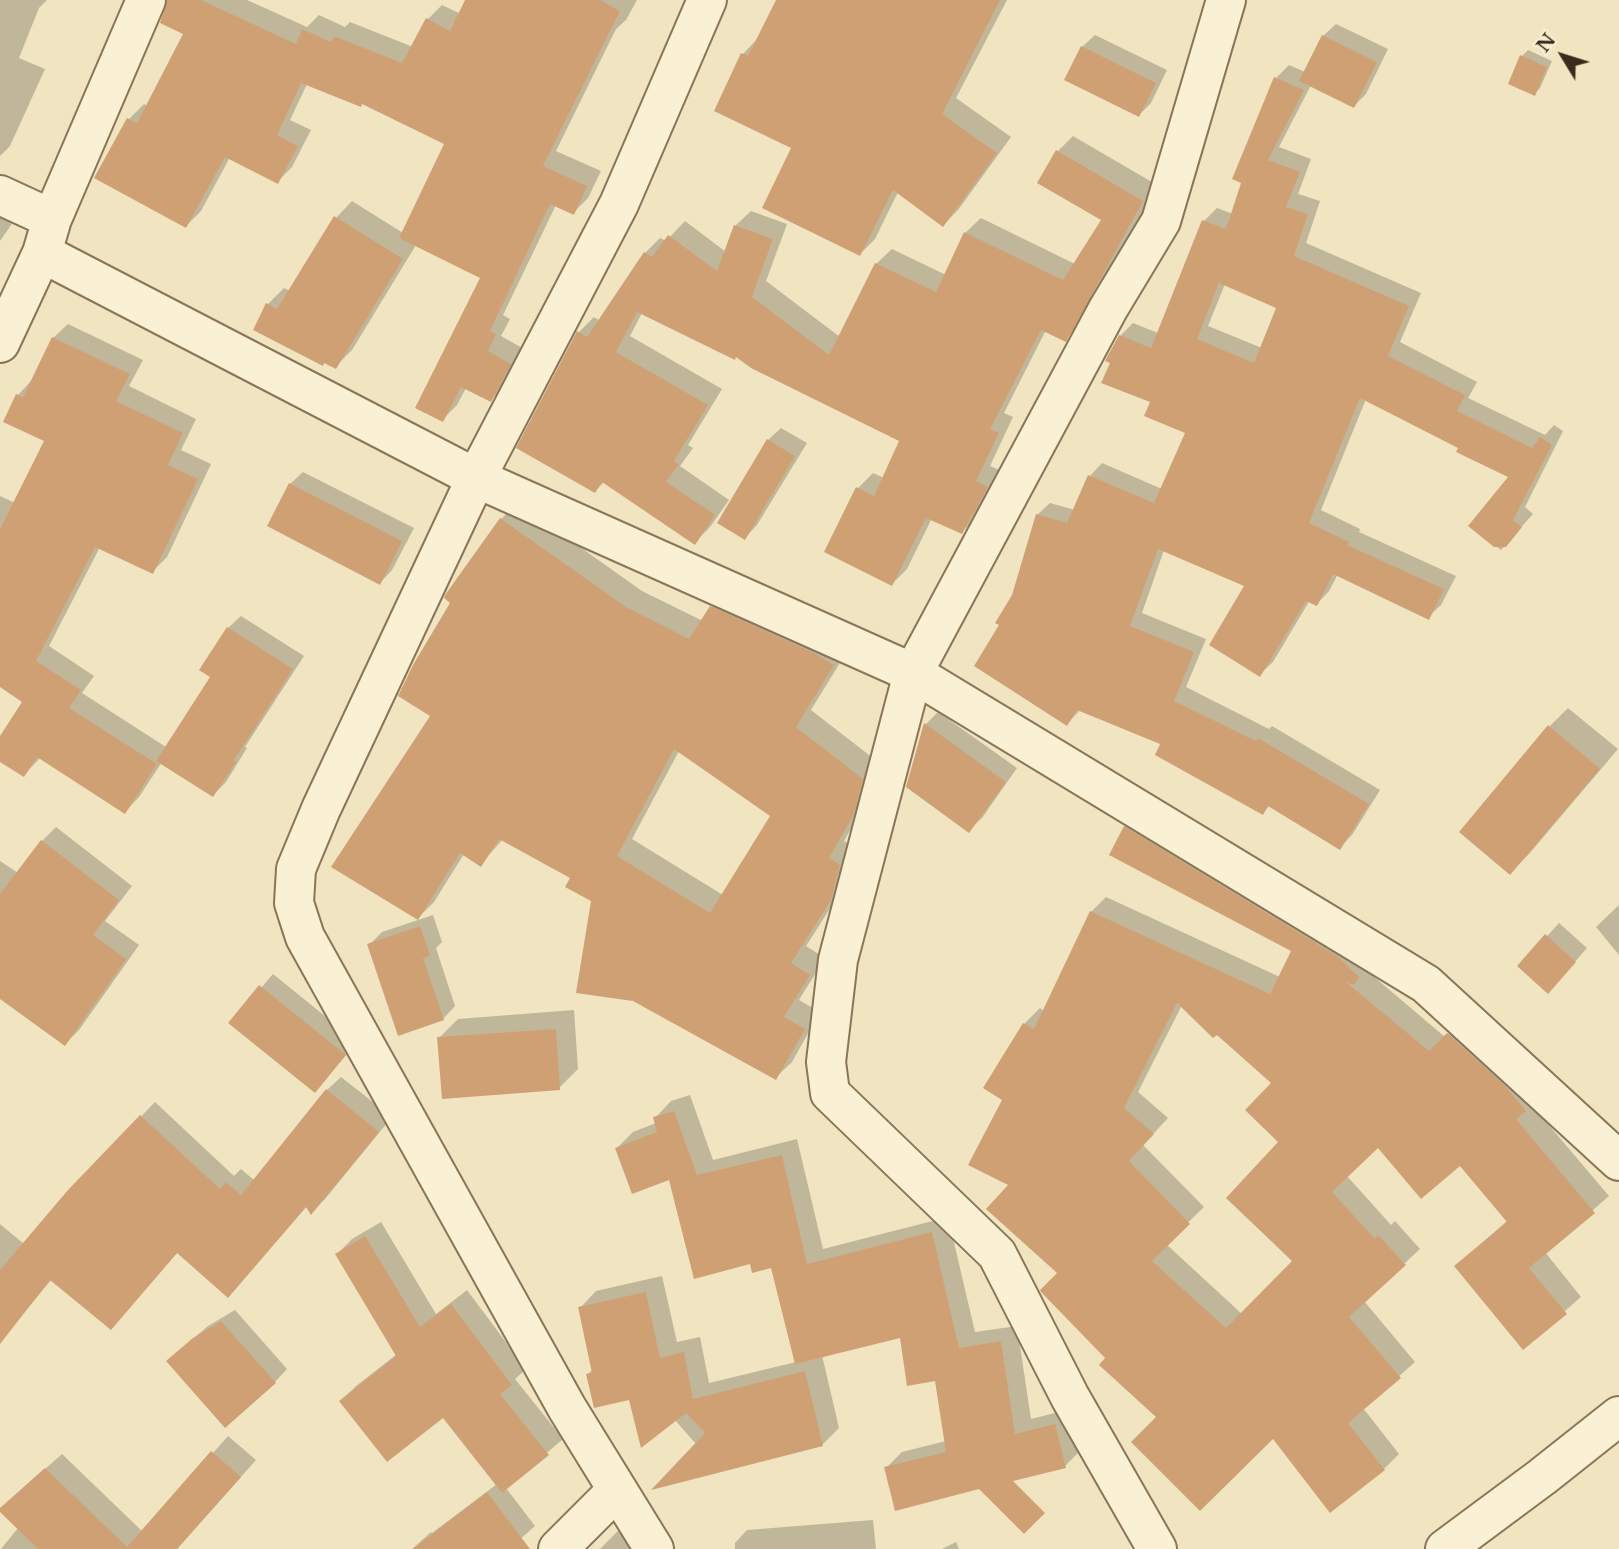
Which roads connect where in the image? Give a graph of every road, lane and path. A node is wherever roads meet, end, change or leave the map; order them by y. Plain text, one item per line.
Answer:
1 (146, 0) edge
2 (707, 0) edge
3 (1226, 0) edge
4 (0, 195) edge
5 (47, 236) junction
6 (0, 343) edge
7 (476, 478) junction
8 (913, 673) junction
9 (1619, 1161) edge
10 (1619, 1416) edge
11 (617, 1490) junction
12 (558, 1549) edge
13 (654, 1549) edge
14 (1157, 1549) edge
15 (1445, 1549) edge

1 - 5 street
2 - 7 street
3 - 8 street
4 - 5 street
5 - 6 street
5 - 7 street
7 - 8 street
7 - 11 street
8 - 9 street
8 - 14 street
10 - 15 street
11 - 12 street
11 - 13 street

